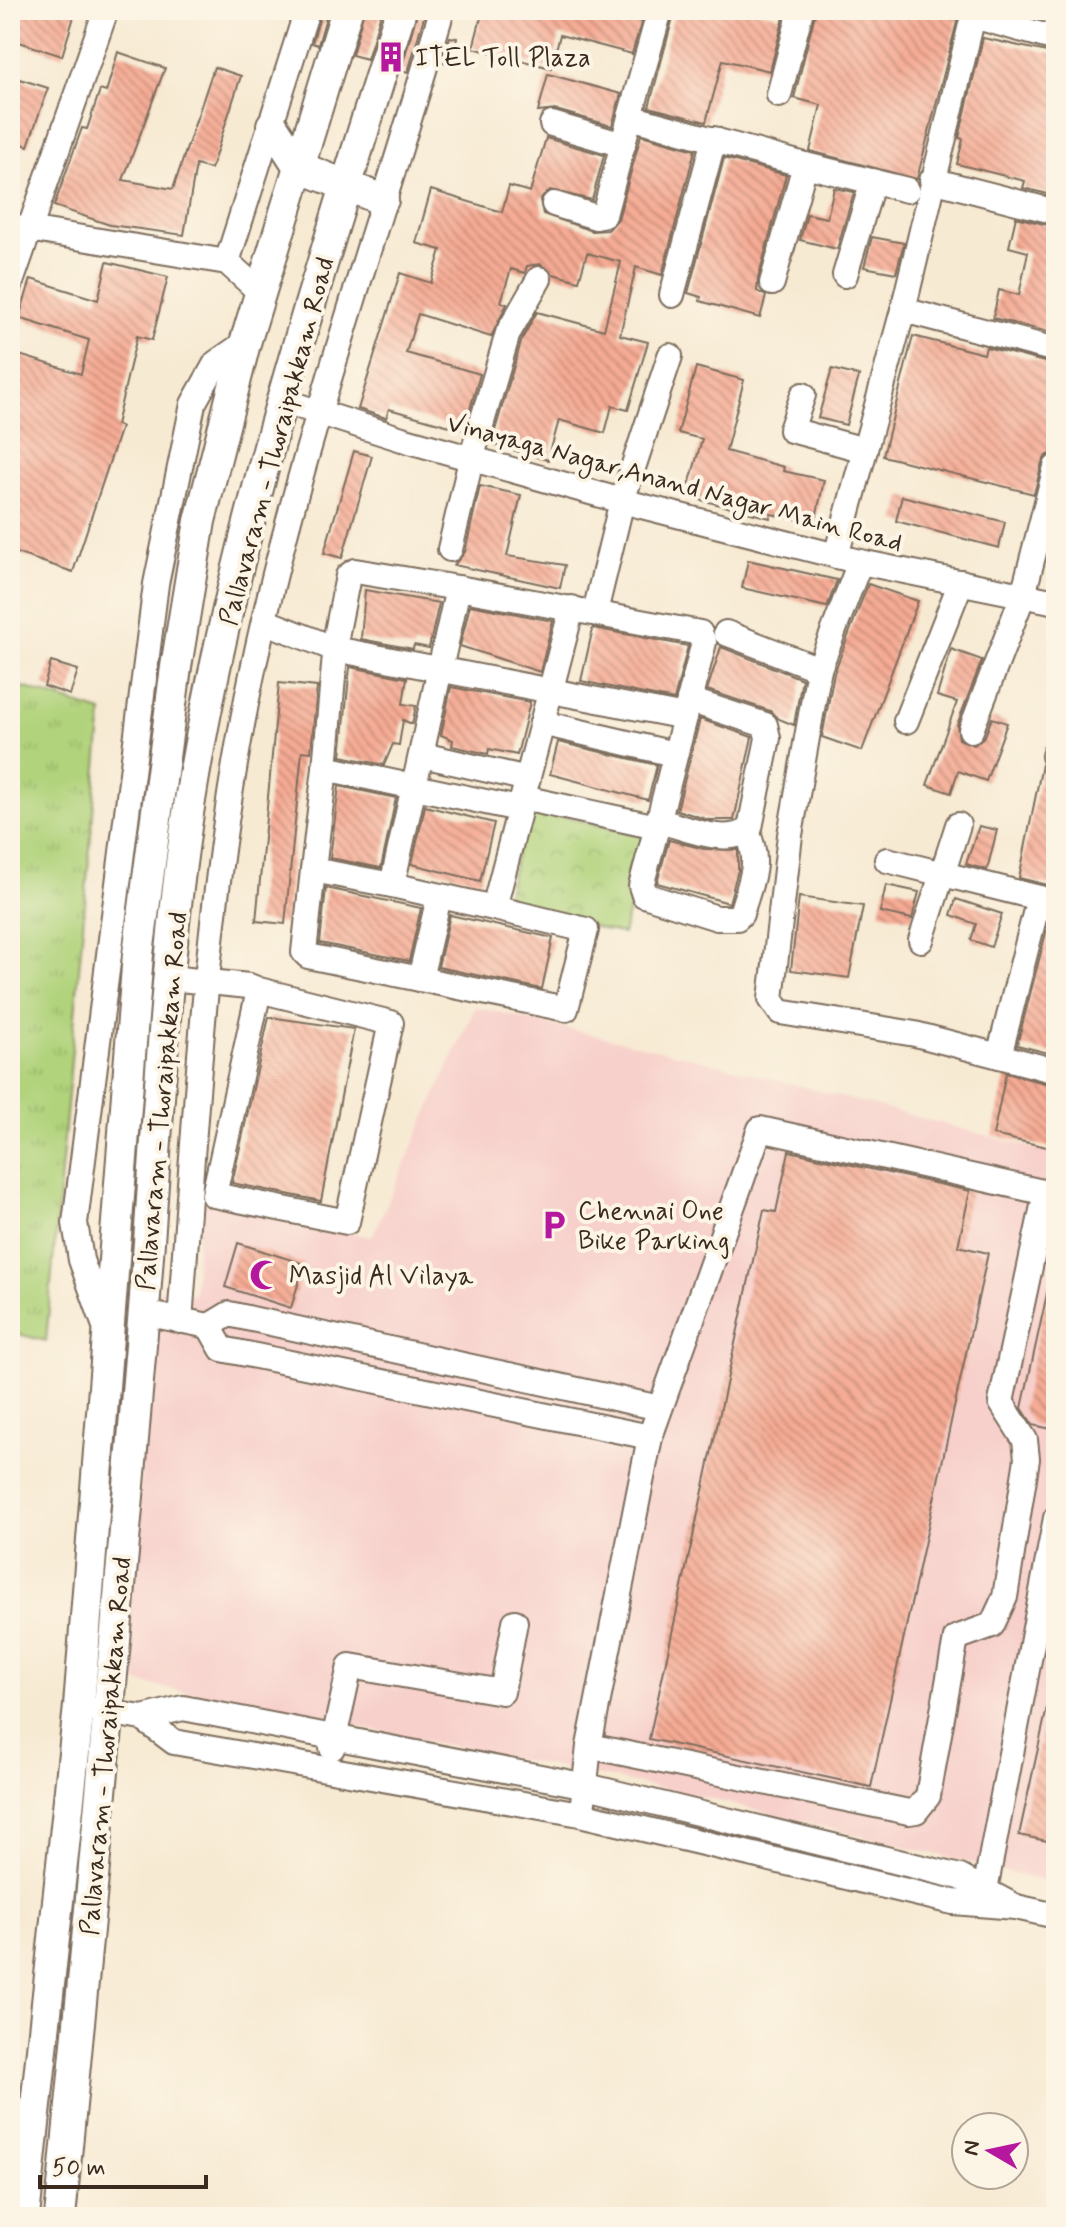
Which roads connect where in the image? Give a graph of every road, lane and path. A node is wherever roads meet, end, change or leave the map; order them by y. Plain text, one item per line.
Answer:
1 (106, 10) edge
2 (307, 10) edge
3 (347, 10) edge
4 (401, 10) edge
5 (442, 10) edge
6 (660, 10) edge
7 (801, 10) edge
8 (1056, 39) edge
9 (779, 95) dead end
10 (630, 117) junction
11 (552, 124) dead end
12 (272, 125) junction
13 (714, 139) junction
14 (623, 145) junction
15 (805, 165) junction
16 (299, 167) junction
17 (932, 180) junction
18 (873, 181) junction
19 (346, 186) junction
20 (907, 190) dead end
21 (383, 200) junction
22 (554, 204) dead end
23 (1056, 212) edge
24 (20, 228) edge
25 (227, 262) junction
26 (845, 275) dead end
27 (539, 279) dead end
28 (772, 283) dead end
29 (10, 285) edge
30 (260, 292) junction
31 (672, 295) dead end
32 (903, 310) junction
33 (245, 343) junction
34 (1056, 350) edge
35 (670, 356) dead end
36 (803, 395) dead end
37 (283, 401) junction
38 (318, 414) junction
39 (865, 450) junction
40 (472, 456) junction
41 (1056, 467) edge
42 (622, 501) junction
43 (1050, 518) edge
44 (450, 549) dead end
45 (836, 556) junction
46 (860, 562) junction
47 (961, 582) junction
48 (458, 588) junction
49 (1023, 595) junction
50 (1056, 602) edge
51 (588, 608) junction
52 (266, 614) junction
53 (726, 633) dead end
54 (336, 641) junction
55 (819, 669) junction
56 (439, 670) junction
57 (551, 689) junction
58 (687, 708) junction
59 (906, 721) dead end
60 (542, 723) junction
61 (971, 730) dead end
62 (674, 754) junction
63 (422, 755) junction
64 (325, 768) junction
65 (416, 785) junction
66 (523, 795) junction
67 (658, 824) junction
68 (958, 825) dead end
69 (747, 832) junction
70 (887, 860) dead end
71 (313, 870) junction
72 (943, 874) junction
73 (392, 885) junction
74 (439, 897) junction
75 (1047, 900) edge
76 (494, 908) junction
77 (921, 940) dead end
78 (169, 978) junction
79 (420, 979) junction
80 (207, 982) junction
81 (259, 990) junction
82 (999, 1056) junction
83 (1056, 1071) edge
84 (1051, 1194) edge
85 (144, 1313) junction
86 (180, 1321) junction
87 (209, 1326) junction
88 (108, 1334) junction
89 (660, 1408) junction
90 (650, 1437) junction
91 (1056, 1518) edge
92 (515, 1622) dead end
93 (79, 1706) junction
94 (110, 1713) junction
95 (142, 1718) junction
96 (335, 1735) junction
97 (589, 1746) junction
98 (484, 1765) junction
99 (327, 1770) junction
100 (587, 1786) junction
101 (478, 1796) junction
102 (580, 1814) junction
103 (985, 1890) junction
104 (1016, 1907) junction
105 (1056, 1916) edge
106 (24, 2217) edge
107 (60, 2217) edge

1 - 24 street
2 - 12 street
3 - 16 main road, Pallavaram - Thoraipakkam Road
4 - 19 main road, Pallavaram - Thoraipakkam Road
5 - 21 street
6 - 10 street
7 - 9 street
8 - 17 street
10 - 13 street
10 - 14 street
11 - 14 street
12 - 16 main road
12 - 25 street
13 - 15 street
13 - 31 street
14 - 22 street
15 - 18 street
15 - 28 street
16 - 19 main road
16 - 30 main road, Pallavaram - Thoraipakkam Road
17 - 23 street
17 - 32 street
18 - 20 street
18 - 26 street
19 - 21 main road
19 - 37 main road, Pallavaram - Thoraipakkam Road
21 - 38 street
24 - 25 street
24 - 29 street
25 - 30 street
27 - 40 street
30 - 33 main road, Pallavaram - Thoraipakkam Road
32 - 34 street
32 - 39 street
33 - 88 main road, Pallavaram - Thoraipakkam Road
33 - 88 street
35 - 42 street
36 - 39 street
37 - 38 street, Vinayaga Nagar,Anand Nagar Main Road
37 - 78 main road, Pallavaram - Thoraipakkam Road
38 - 40 street, Vinayaga Nagar,Anand Nagar Main Road
38 - 52 street
39 - 45 street
40 - 42 street, Vinayaga Nagar,Anand Nagar Main Road
40 - 44 street
41 - 43 street
42 - 45 street, Vinayaga Nagar,Anand Nagar Main Road
42 - 51 street
43 - 49 street
45 - 46 street, Vinayaga Nagar,Anand Nagar Main Road
46 - 47 street, Vinayaga Nagar,Anand Nagar Main Road
46 - 55 street
47 - 49 street, Vinayaga Nagar,Anand Nagar Main Road
47 - 59 street
48 - 51 street
48 - 54 street
48 - 56 street
49 - 50 street, Vinayaga Nagar,Anand Nagar Main Road
49 - 61 street
51 - 57 street
51 - 58 street
52 - 54 street
52 - 80 street
53 - 55 street
54 - 56 street
54 - 64 street
55 - 82 street
56 - 57 street
56 - 63 street
57 - 58 street
57 - 60 street
58 - 62 street
58 - 69 street
60 - 62 street
60 - 66 street
62 - 67 street
63 - 65 street
63 - 66 street
64 - 65 street
64 - 71 street
65 - 66 street
65 - 73 street
66 - 67 street
66 - 76 street
67 - 69 street
67 - 69 street
68 - 72 street
70 - 72 street
71 - 73 street
71 - 79 street
72 - 75 street
72 - 77 street
73 - 74 street
74 - 76 street
74 - 79 street
75 - 82 street
76 - 79 street
78 - 80 street
78 - 85 main road, Pallavaram - Thoraipakkam Road
80 - 81 street
80 - 86 street
81 - 81 street
82 - 83 street
84 - 89 street
84 - 97 street
85 - 86 street
85 - 94 main road, Pallavaram - Thoraipakkam Road
86 - 87 street
87 - 89 street
87 - 90 street
88 - 93 main road, Pallavaram - Thoraipakkam Road
89 - 90 street
90 - 97 street
91 - 103 street
92 - 96 street
93 - 94 street
93 - 106 main road, Pallavaram - Thoraipakkam Road
94 - 95 street
94 - 107 main road, Pallavaram - Thoraipakkam Road
95 - 96 street
95 - 99 street
96 - 98 street
96 - 99 street
97 - 100 street
98 - 100 street
98 - 101 street
99 - 101 street
100 - 102 street
100 - 103 street
101 - 102 street
102 - 104 street
103 - 104 street
104 - 105 street

